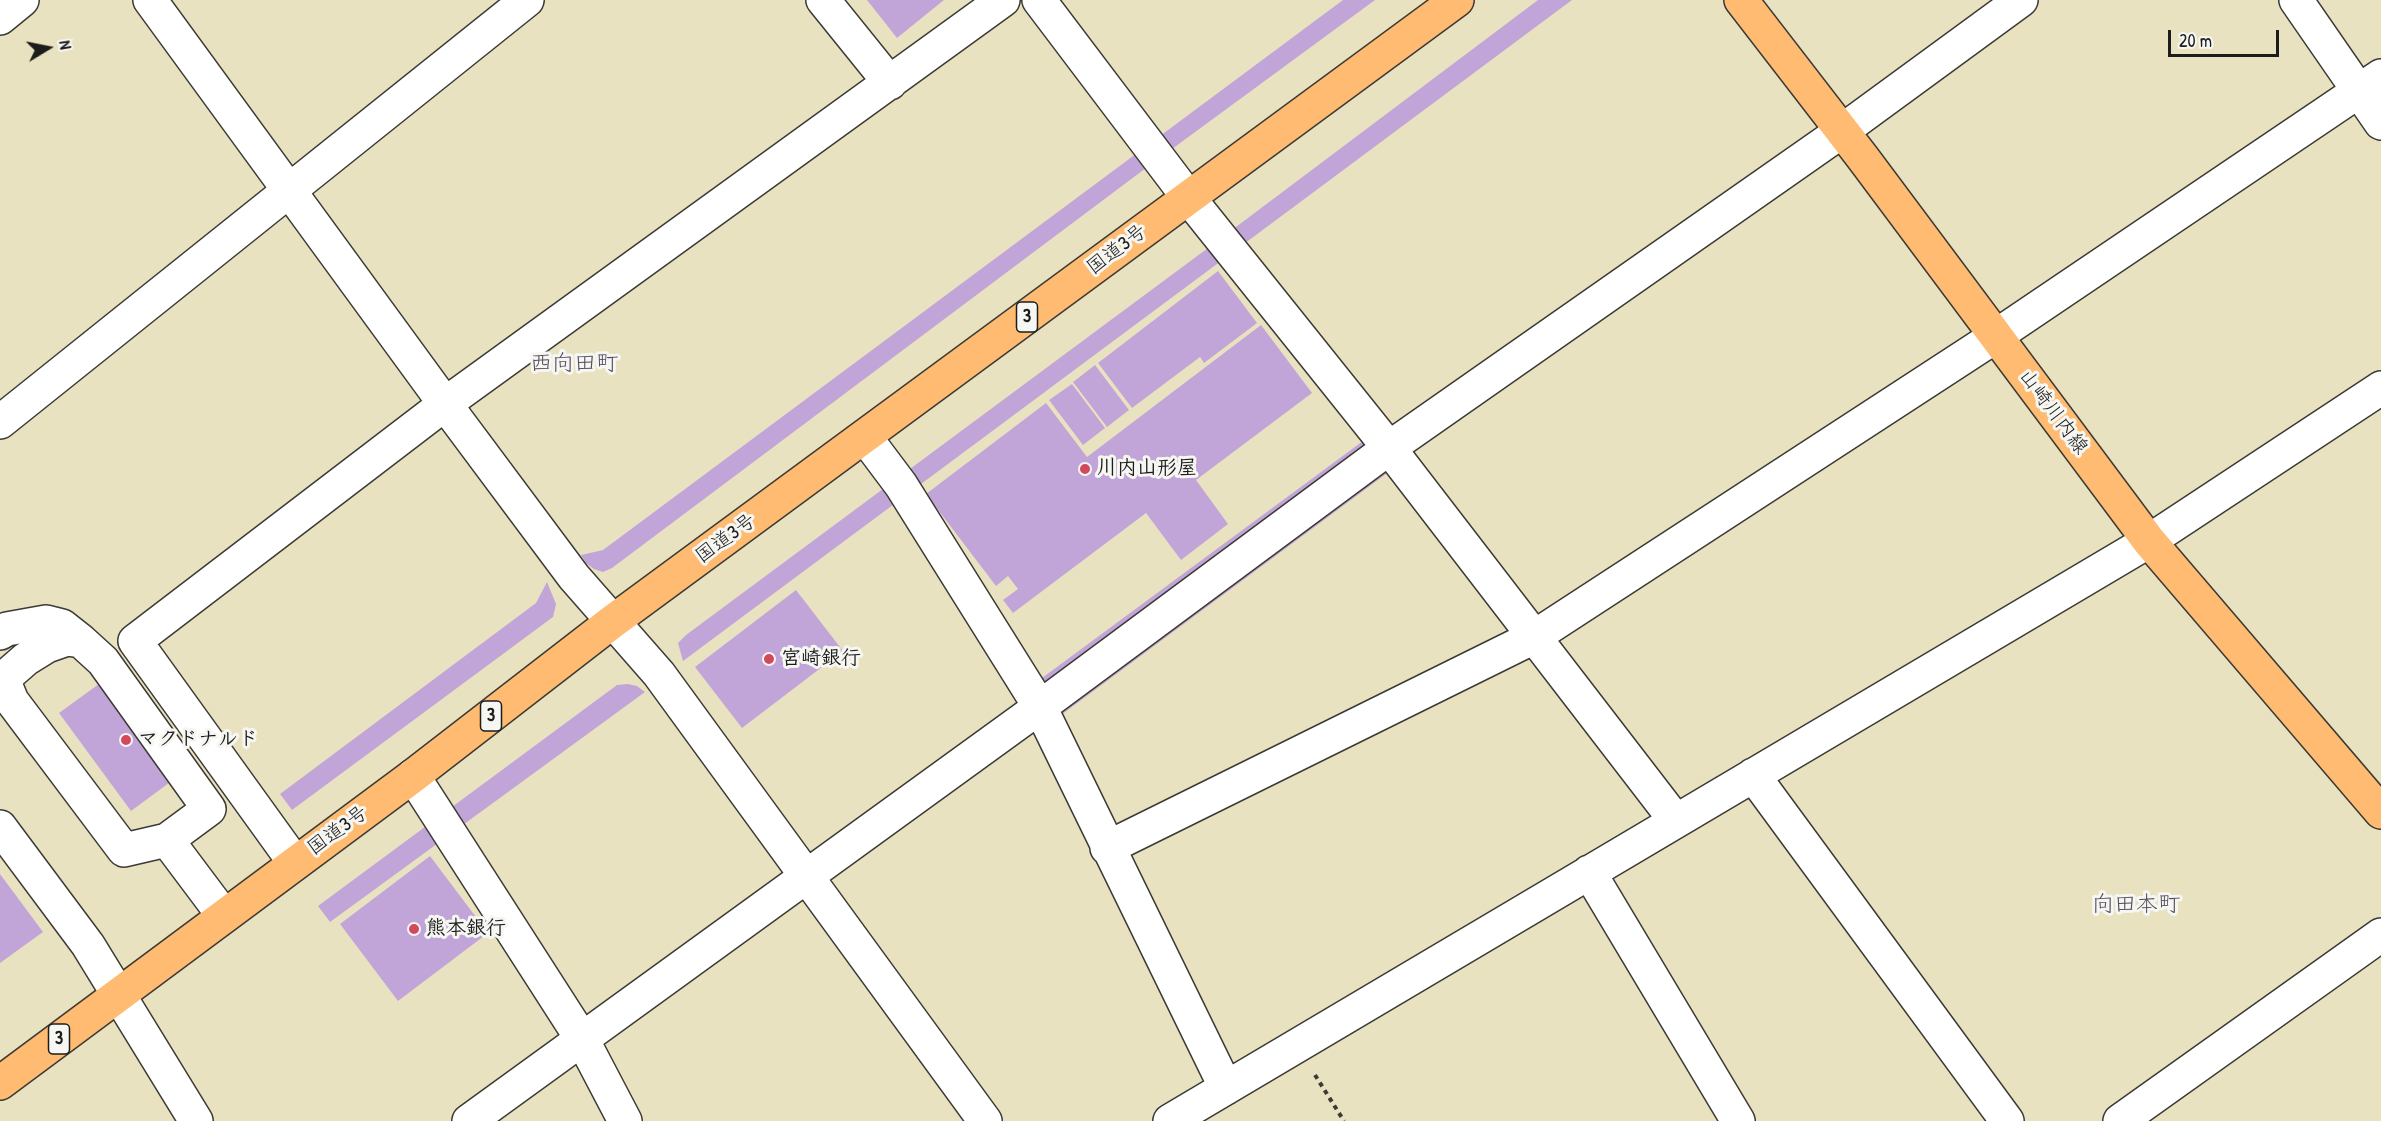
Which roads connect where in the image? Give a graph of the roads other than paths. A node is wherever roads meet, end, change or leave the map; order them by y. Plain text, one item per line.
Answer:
1 (22, 0) edge
2 (150, 0) edge
3 (527, 0) edge
4 (823, 0) edge
5 (1003, 0) edge
6 (1039, 0) edge
7 (1457, 0) edge
8 (1741, 0) edge
9 (2021, 0) edge
10 (2296, 0) edge
11 (0, 18) edge
12 (890, 83) junction
13 (2371, 83) edge
14 (2381, 123) edge
15 (1842, 131) junction
16 (289, 191) junction
17 (1188, 197) junction
18 (1996, 336) junction
19 (2381, 388) edge
20 (445, 404) junction
21 (0, 422) edge
22 (865, 437) junction
23 (1389, 448) junction
24 (2149, 541) junction
25 (612, 622) junction
26 (0, 633) edge
27 (1534, 636) junction
28 (81, 641) junction
29 (2, 675) edge
30 (1040, 707) junction
31 (1753, 775) junction
32 (413, 777) junction
33 (239, 786) junction
34 (209, 809) junction
35 (2381, 812) edge
36 (1676, 821) junction
37 (0, 827) edge
38 (167, 840) junction
39 (1107, 848) junction
40 (295, 863) junction
41 (1590, 872) junction
42 (806, 875) junction
43 (224, 916) junction
44 (2381, 935) edge
45 (117, 995) junction
46 (582, 1039) junction
47 (0, 1083) edge
48 (1226, 1088) junction
49 (196, 1121) edge
50 (469, 1121) edge
51 (626, 1121) edge
52 (985, 1121) edge
53 (1170, 1121) edge
54 (1738, 1121) edge
55 (2007, 1121) edge
56 (2120, 1121) edge

1 - 11 street
2 - 16 street
3 - 16 street
4 - 12 street
5 - 12 street
6 - 17 street
7 - 17 main road, 国道3号 / 3
8 - 15 main road, 山崎川内線
9 - 15 street
10 - 13 street
12 - 20 street
13 - 14 street
13 - 18 street
15 - 18 main road, 山崎川内線
15 - 23 street
16 - 20 street
16 - 21 street
17 - 22 main road, 国道3号 / 3
17 - 23 street
18 - 24 main road, 山崎川内線
18 - 27 street
19 - 24 street
20 - 25 street
20 - 33 street
22 - 25 main road, 国道3号 / 3
22 - 30 street
23 - 27 street
23 - 30 street
24 - 31 street
24 - 35 main road, 山崎川内線
25 - 32 main road, 国道3号 / 3
25 - 42 street
26 - 28 street
27 - 36 street
27 - 39 street
28 - 29 street
28 - 34 street
29 - 38 street
30 - 39 street
30 - 42 street
31 - 36 street
31 - 55 street
32 - 40 main road, 国道3号 / 3
32 - 46 street
33 - 34 street
33 - 40 street
34 - 38 street
36 - 41 street
37 - 45 street
38 - 43 street
39 - 48 street
40 - 43 main road, 国道3号 / 3
41 - 48 street
41 - 54 street
42 - 46 street
42 - 52 street
43 - 45 main road, 国道3号 / 3
44 - 56 street
45 - 47 main road, 国道3号 / 3
45 - 49 street
46 - 50 street
46 - 51 street
48 - 53 street

